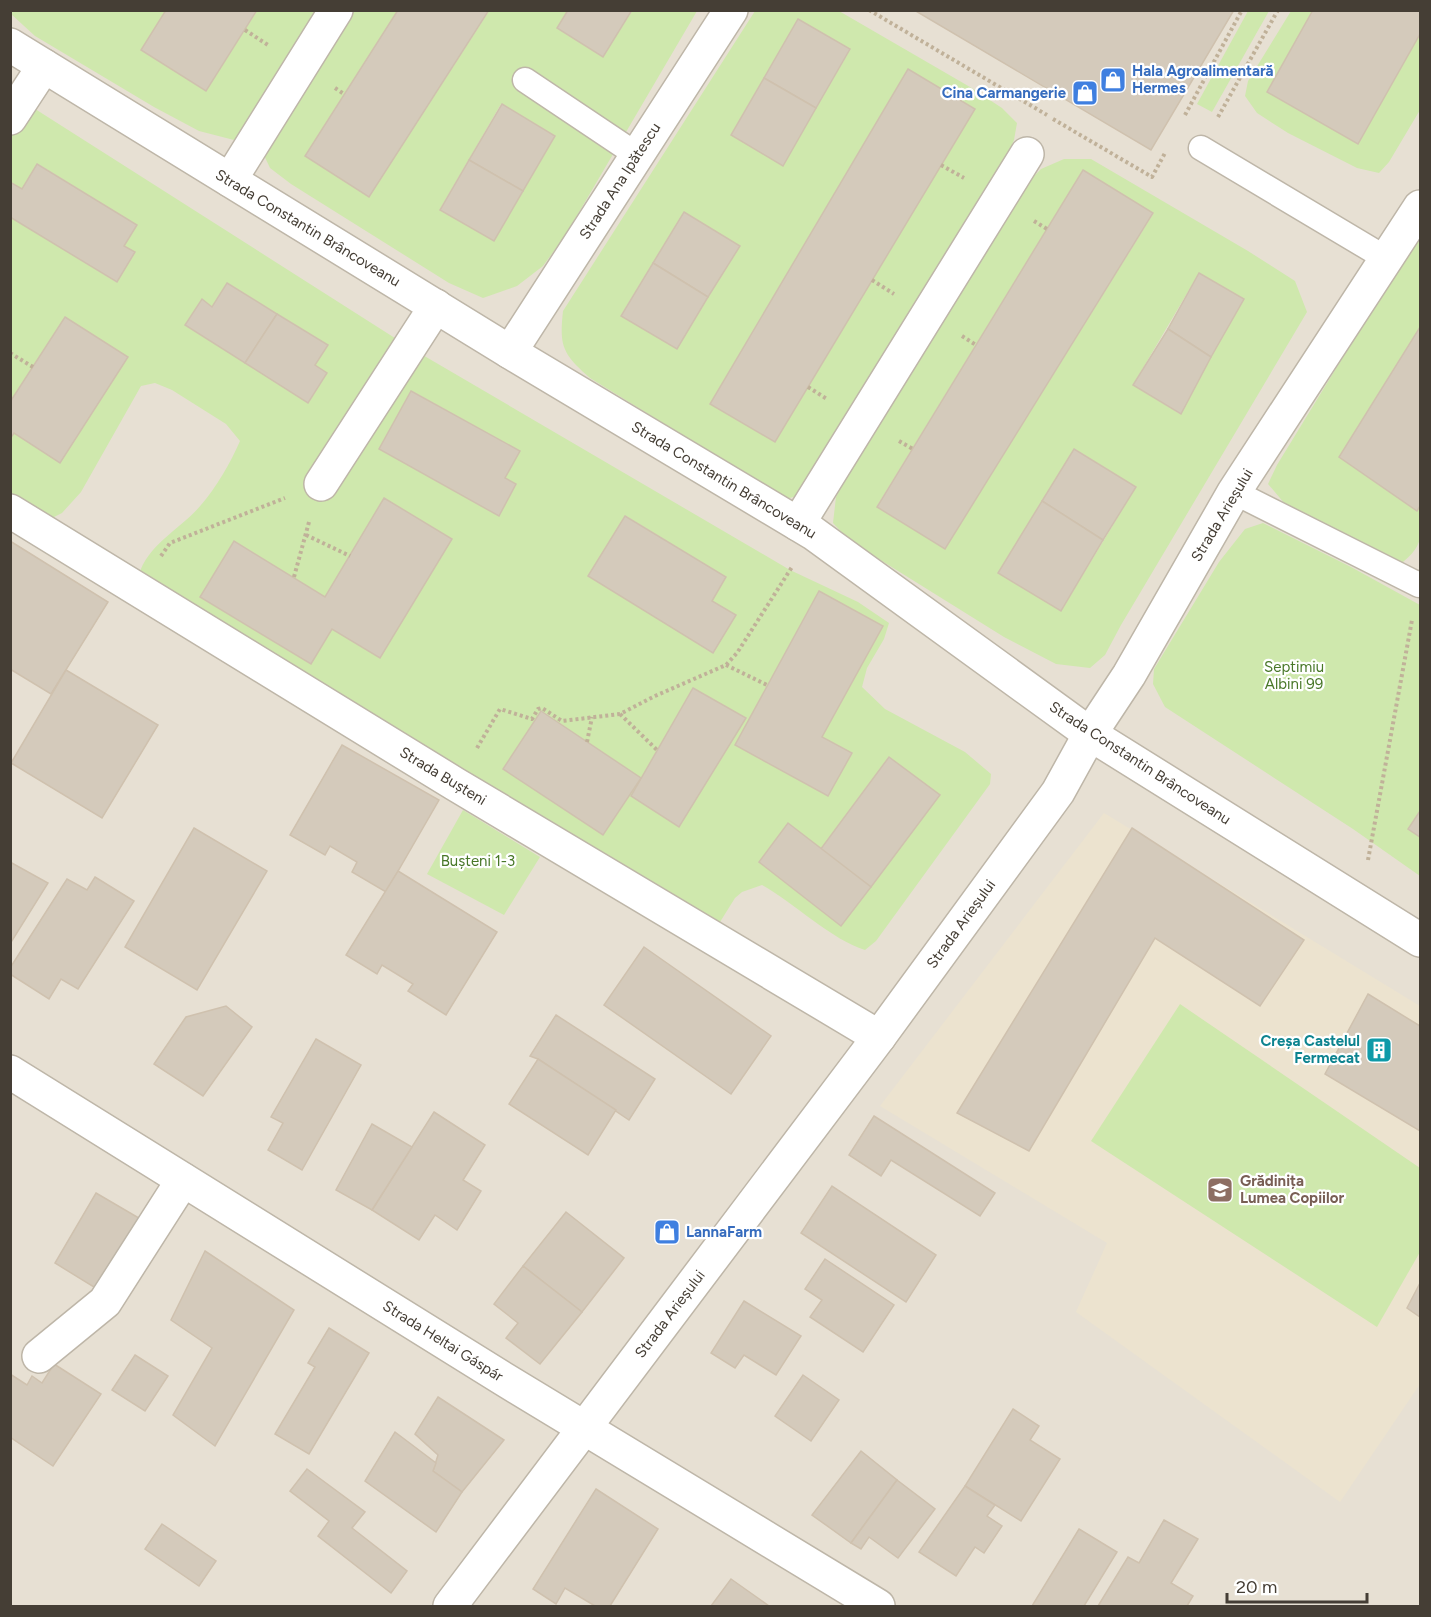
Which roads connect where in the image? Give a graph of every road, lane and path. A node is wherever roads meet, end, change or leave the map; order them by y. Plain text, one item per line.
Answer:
1 (336, 10) edge
2 (730, 10) edge
3 (869, 10) edge
4 (1242, 10) edge
5 (1278, 10) edge
6 (10, 45) edge
7 (44, 66) junction
8 (525, 80) dead end
9 (10, 118) edge
10 (1184, 118) dead end
11 (1168, 147) dead end
12 (1201, 148) joint
13 (1026, 154) dead end
14 (637, 155) junction
15 (230, 180) junction
16 (1420, 207) edge
17 (1387, 259) junction
18 (436, 306) junction
19 (510, 352) junction
20 (10, 353) edge
21 (33, 367) dead end
22 (321, 484) junction
23 (1234, 492) junction
24 (10, 511) edge
25 (806, 529) junction
26 (306, 535) junction
27 (350, 556) dead end
28 (294, 577) dead end
29 (1420, 584) edge
30 (138, 589) junction
31 (726, 664) junction
32 (767, 685) dead end
33 (620, 714) junction
34 (592, 717) junction
35 (1090, 734) junction
36 (587, 742) dead end
37 (657, 750) dead end
38 (455, 784) junction
39 (1361, 902) junction
40 (1420, 940) edge
41 (879, 1037) junction
42 (10, 1072) edge
43 (183, 1180) junction
44 (39, 1356) dead end
45 (584, 1428) junction
46 (450, 1606) edge
47 (878, 1606) edge

1 - 15 street
2 - 14 street, Strada Ana Ipătescu
3 - 11 path
4 - 10 path
5 - 12 path
6 - 7 street, Strada Constantin Brâncoveanu
7 - 9 street
7 - 15 street, Strada Constantin Brâncoveanu
8 - 14 lane
12 - 17 lane
13 - 25 street
14 - 19 street, Strada Ana Ipătescu
15 - 18 street, Strada Constantin Brâncoveanu
16 - 17 street, Strada Arieșului
17 - 23 street, Strada Arieșului
18 - 19 street, Strada Constantin Brâncoveanu
18 - 22 street
19 - 25 street, Strada Constantin Brâncoveanu
20 - 21 path
22 - 26 path
22 - 30 path
23 - 29 lane
23 - 35 street, Strada Arieșului
24 - 30 street, Strada Bușteni
25 - 31 path
25 - 35 street, Strada Constantin Brâncoveanu
26 - 27 path
26 - 28 path
29 - 39 path
30 - 38 street, Strada Bușteni
31 - 32 path
31 - 33 path
33 - 34 path
33 - 37 path
34 - 36 path
34 - 38 path
35 - 39 street, Strada Constantin Brâncoveanu
35 - 41 street, Strada Arieșului
38 - 41 street, Strada Bușteni
39 - 40 street, Strada Constantin Brâncoveanu
41 - 45 street, Strada Arieșului
42 - 43 street, Strada Heltai Gáspár
43 - 44 street
43 - 45 street, Strada Heltai Gáspár
45 - 46 street, Strada Arieșului
45 - 47 street, Strada Heltai Gáspár

